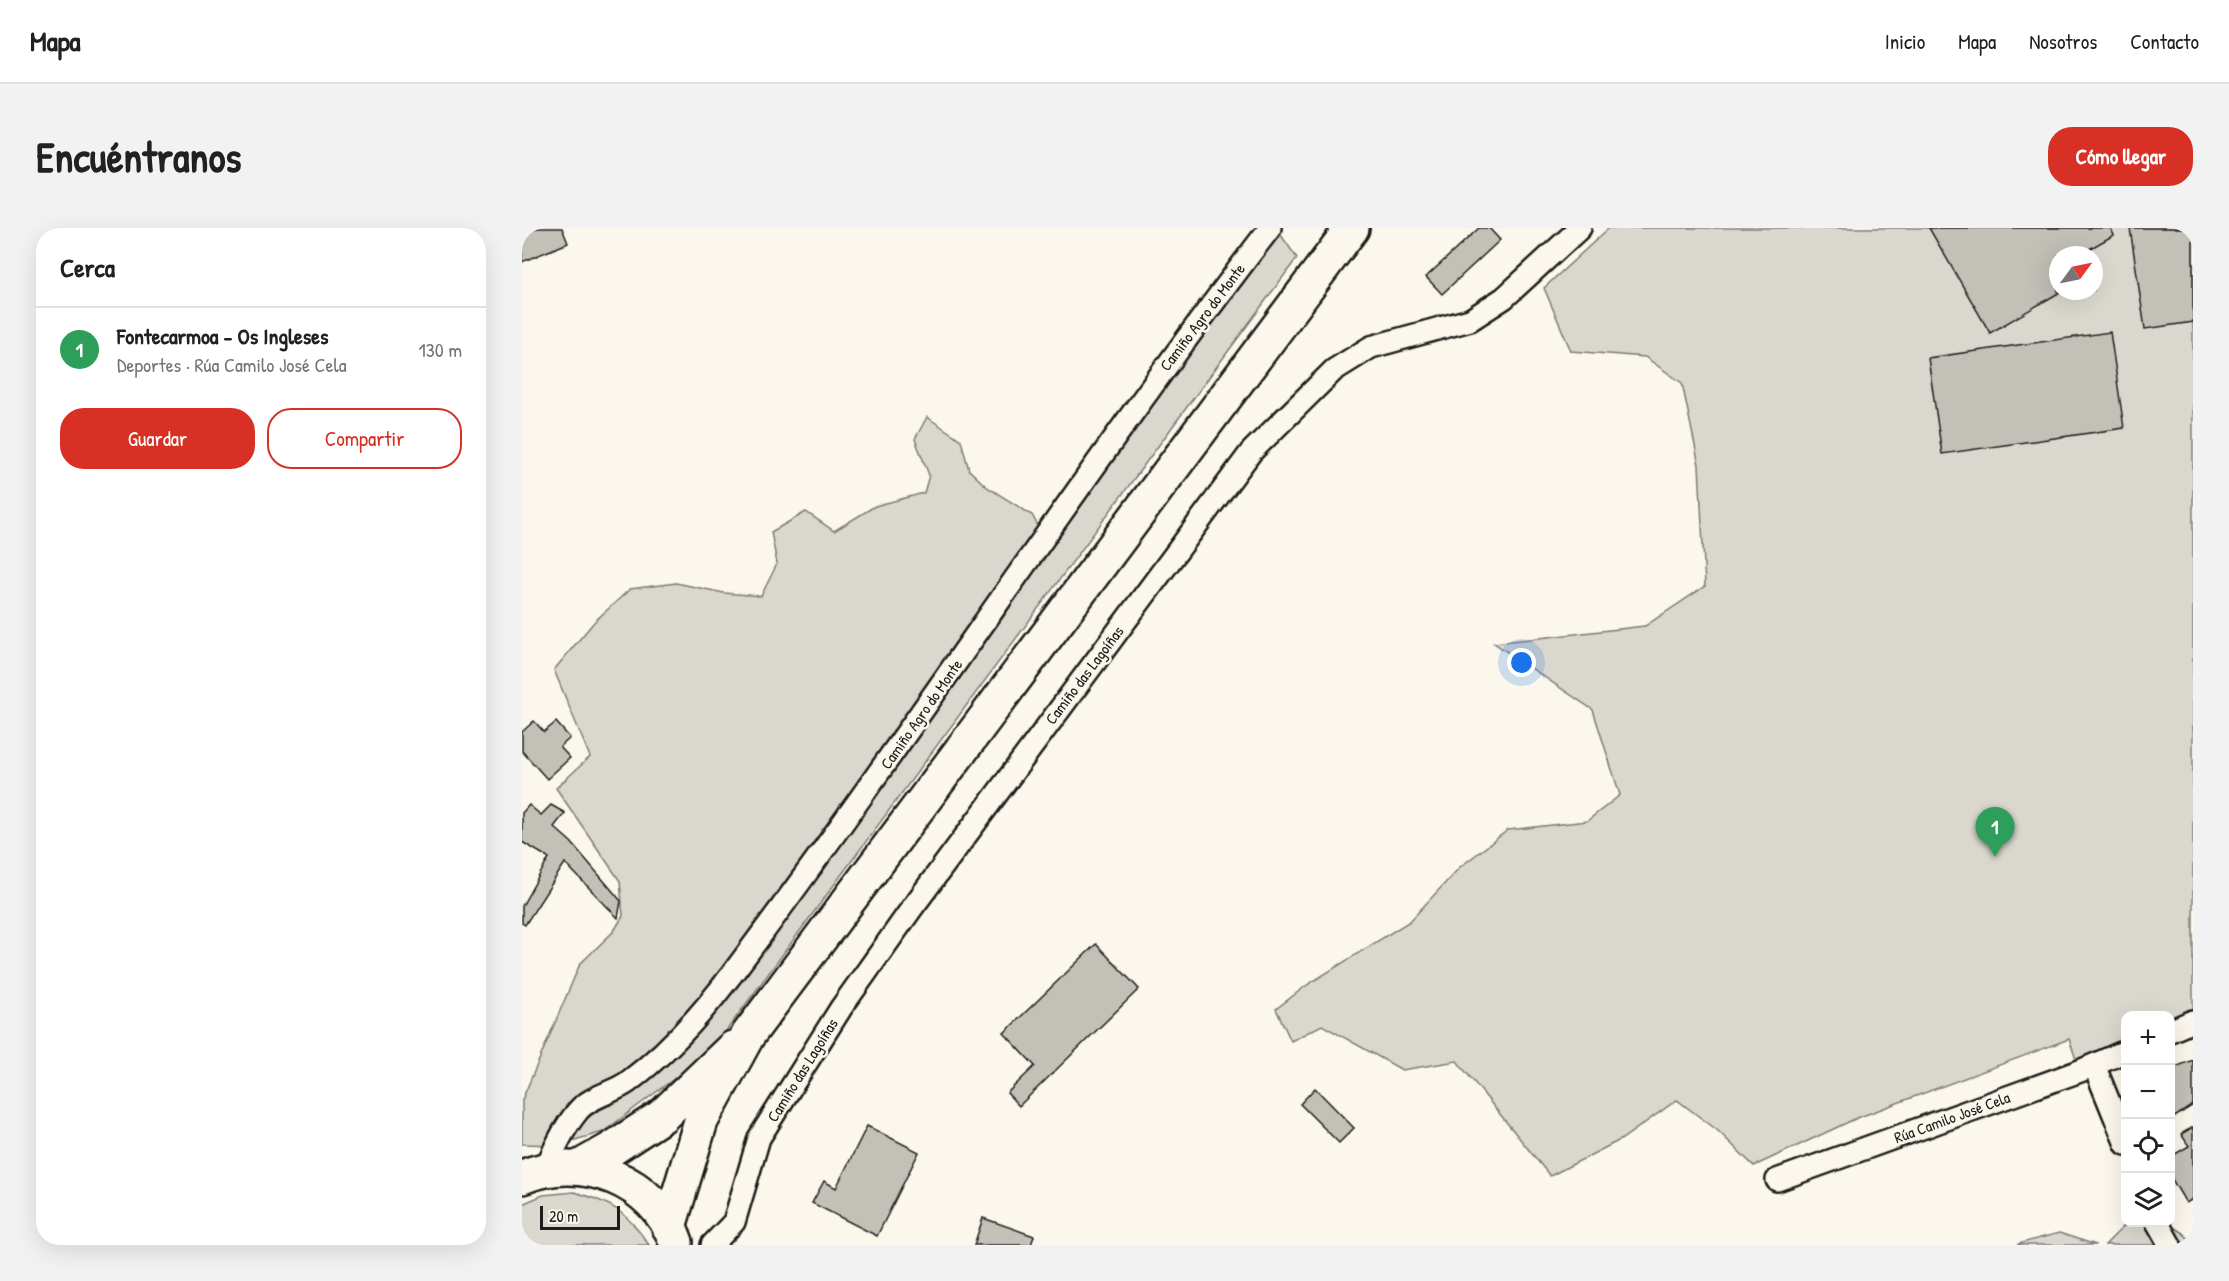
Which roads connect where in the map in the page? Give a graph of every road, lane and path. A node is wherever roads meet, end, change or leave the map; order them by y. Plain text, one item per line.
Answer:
1 (1270, 228) edge
2 (1352, 228) edge
3 (1580, 228) edge
4 (2193, 1021) edge
5 (2175, 1029) edge
6 (748, 1035) junction
7 (2121, 1053) edge
8 (2094, 1065) junction
9 (2121, 1132) edge
10 (578, 1168) junction
11 (533, 1173) edge
12 (1777, 1180) dead end
13 (2160, 1227) edge
14 (673, 1236) edge
15 (711, 1245) edge
16 (2169, 1245) edge

1 - 11 street, Camiño Agro do Monte
2 - 6 highway
3 - 15 street, Camiño das Lagoíñas
4 - 5 street
6 - 10 highway
6 - 14 highway
7 - 8 street, Rúa Camilo José Cela
8 - 9 street
8 - 12 street, Rúa Camilo José Cela
10 - 11 highway
10 - 14 highway
13 - 16 street

